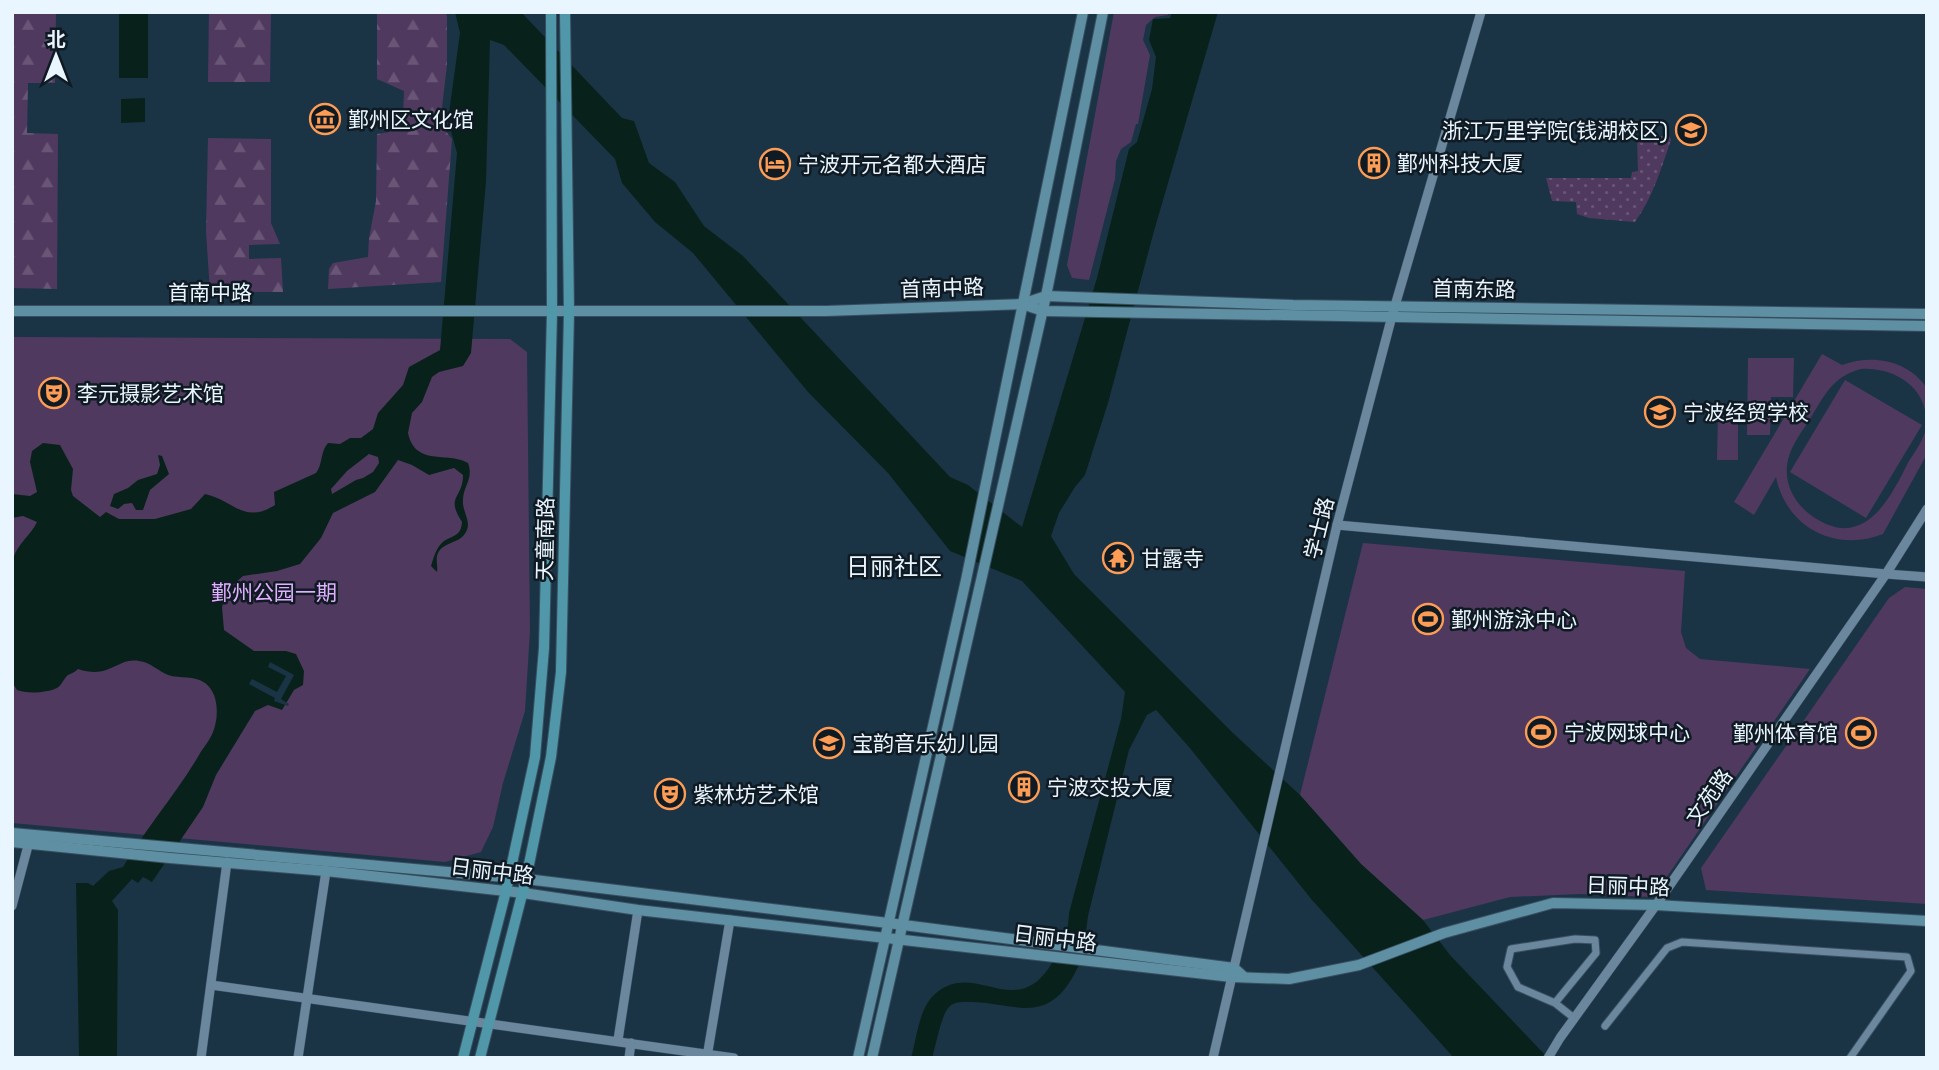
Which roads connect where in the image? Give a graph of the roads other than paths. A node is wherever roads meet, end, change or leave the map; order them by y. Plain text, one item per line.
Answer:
1 (551, 12) edge
2 (1083, 12) edge
3 (1103, 12) edge
4 (1481, 12) edge
5 (565, 17) edge
6 (1046, 296) junction
7 (1022, 304) junction
8 (1059, 310) joint
9 (12, 311) edge
10 (1043, 311) junction
11 (1393, 311) junction
12 (552, 312) junction
13 (569, 312) junction
14 (1927, 314) edge
15 (1927, 326) edge
16 (1927, 509) edge
17 (1337, 525) junction
18 (1886, 574) junction
19 (1927, 577) edge
20 (12, 833) edge
21 (12, 842) edge
22 (29, 842) junction
23 (126, 849) junction
24 (174, 854) junction
25 (227, 862) junction
26 (326, 871) junction
27 (509, 877) junction
28 (526, 879) junction
29 (506, 891) junction
30 (523, 893) junction
31 (1656, 905) junction
32 (12, 906) edge
33 (638, 910) junction
34 (730, 920) junction
35 (1927, 921) edge
36 (888, 923) junction
37 (903, 925) junction
38 (885, 938) junction
39 (899, 940) junction
40 (1040, 950) junction
41 (1236, 974) junction
42 (211, 985) junction
43 (307, 998) junction
44 (1555, 1003) junction
45 (1574, 1018) junction
46 (474, 1020) junction
47 (490, 1022) junction
48 (1605, 1026) dead end
49 (618, 1040) junction
50 (631, 1043) junction
51 (707, 1056) edge
52 (201, 1058) edge
53 (298, 1058) edge
54 (463, 1058) edge
55 (480, 1058) edge
56 (629, 1058) edge
57 (734, 1058) edge
58 (858, 1058) edge
59 (872, 1058) edge
60 (1213, 1058) edge
61 (1548, 1058) edge
62 (1850, 1058) edge

1 - 12 main road, 天童南路
2 - 7 main road
3 - 6 main road
4 - 11 street, 学士路
5 - 13 main road, 天童南路
6 - 7 main road, 首南东路
6 - 10 main road
6 - 11 main road, 首南东路
7 - 10 main road, 首南中路
7 - 13 main road, 首南中路
7 - 36 main road
8 - 10 main road, 首南中路
8 - 11 main road, 首南东路
9 - 12 main road, 首南中路
10 - 37 main road
11 - 14 main road, 首南东路
11 - 15 main road, 首南东路
11 - 17 street, 学士路
12 - 13 main road
12 - 27 main road, 天童南路
13 - 28 main road, 天童南路
16 - 18 street, 文苑路
17 - 18 street
17 - 41 street, 学士路
18 - 19 street
18 - 31 street, 文苑路
20 - 23 main road
21 - 22 main road
22 - 23 main road
22 - 32 street
23 - 24 main road
24 - 25 main road, 日丽中路
24 - 27 main road, 日丽中路
25 - 26 main road, 日丽中路
25 - 42 street
26 - 29 main road, 日丽中路
26 - 43 street
27 - 28 main road, 日丽中路
27 - 29 main road, 天童南路
28 - 30 main road, 天童南路
28 - 36 main road, 日丽中路
29 - 30 main road, 日丽中路
29 - 46 main road, 天童南路
30 - 33 main road, 日丽中路
30 - 47 main road, 天童南路
31 - 35 main road, 日丽中路
31 - 41 main road, 日丽中路
31 - 45 street, 文苑路
33 - 34 main road, 日丽中路
33 - 49 street
34 - 38 main road, 日丽中路
34 - 51 street
36 - 37 main road, 日丽中路
36 - 38 main road
37 - 39 main road
37 - 40 main road, 日丽中路
38 - 39 main road, 日丽中路
38 - 58 main road
39 - 40 main road, 日丽中路
39 - 59 main road
40 - 41 main road, 日丽中路
41 - 60 street, 学士路
42 - 43 street
42 - 52 street
43 - 46 street
43 - 53 street
44 - 44 street
44 - 45 street
45 - 61 street, 文苑路
46 - 47 street
46 - 54 main road, 天童南路
47 - 49 street
47 - 55 main road, 天童南路
48 - 62 street
49 - 50 street
50 - 51 street
50 - 56 street
51 - 57 street

